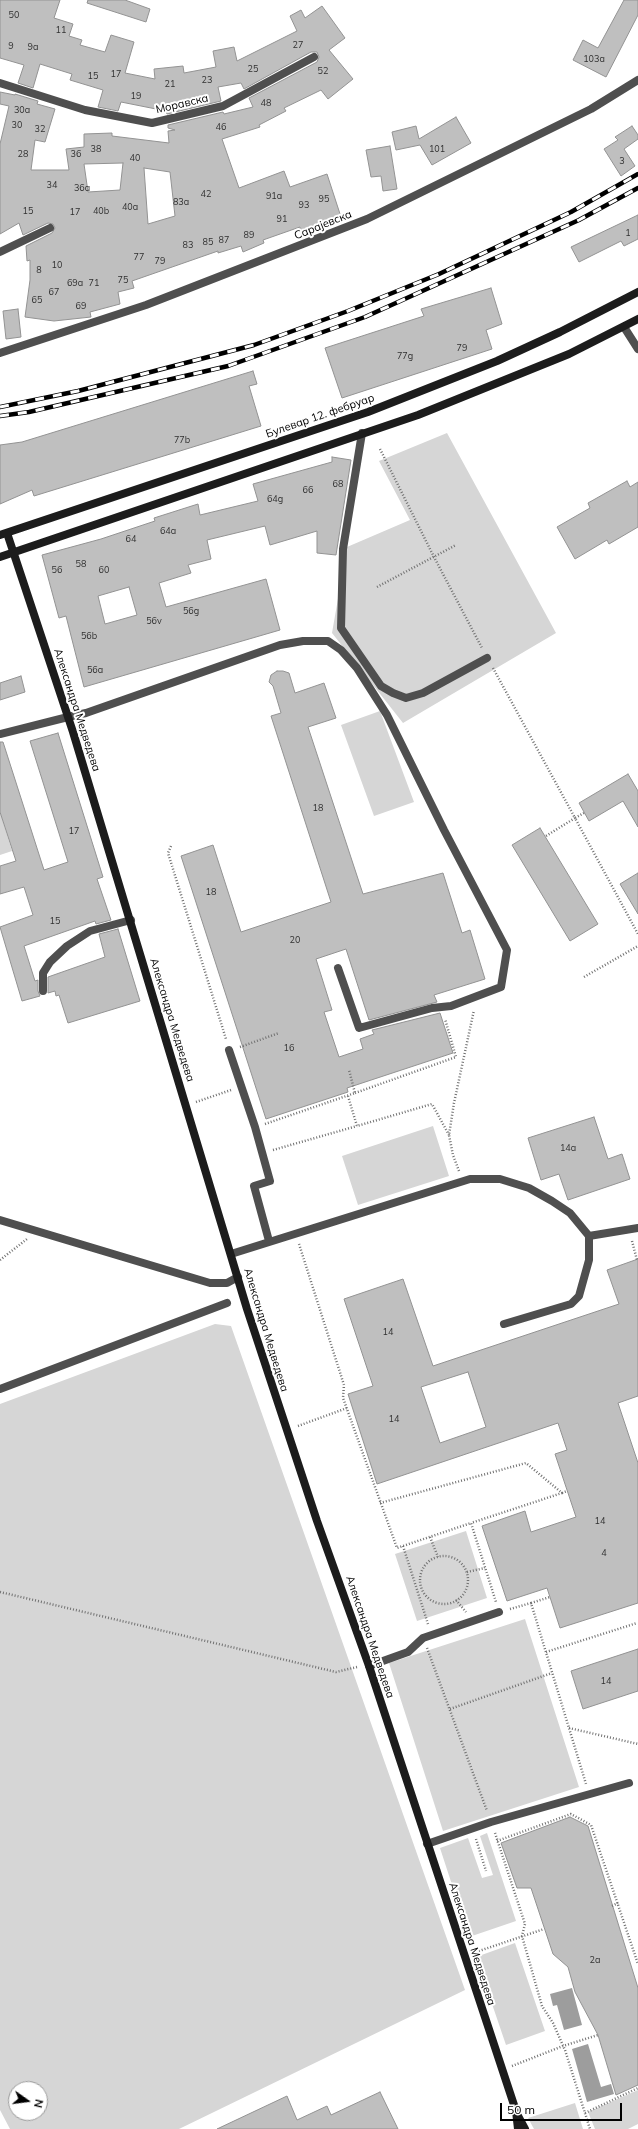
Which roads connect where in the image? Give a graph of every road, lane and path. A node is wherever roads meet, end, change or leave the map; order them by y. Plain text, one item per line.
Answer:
1 (314, 57) dead end
2 (638, 80) edge
3 (0, 83) edge
4 (50, 228) dead end
5 (0, 252) edge
6 (638, 292) edge
7 (638, 319) edge
8 (624, 327) junction
9 (638, 349) edge
10 (0, 353) edge
11 (362, 433) junction
12 (380, 449) dead end
13 (4, 534) edge
14 (456, 545) dead end
15 (15, 554) junction
16 (0, 557) edge
17 (434, 557) junction
18 (377, 587) dead end
19 (487, 658) junction
20 (68, 717) junction
21 (0, 734) edge
22 (584, 813) dead end
23 (575, 818) junction
24 (546, 836) dead end
25 (171, 846) dead end
26 (131, 920) junction
27 (638, 934) edge
28 (638, 946) edge
29 (338, 968) dead end
30 (584, 977) dead end
31 (43, 991) dead end
32 (476, 998) junction
33 (445, 1007) junction
34 (279, 1033) dead end
35 (229, 1050) junction
36 (456, 1057) junction
37 (464, 1057) junction
38 (349, 1070) dead end
39 (242, 1087) junction
40 (355, 1093) junction
41 (348, 1096) junction
42 (195, 1102) dead end
43 (264, 1124) junction
44 (357, 1126) junction
45 (255, 1127) junction
46 (266, 1131) dead end
47 (450, 1136) junction
48 (270, 1144) dead end
49 (463, 1181) junction
50 (0, 1220) edge
51 (638, 1228) edge
52 (629, 1229) junction
53 (36, 1232) junction
54 (295, 1232) junction
55 (589, 1236) junction
56 (269, 1241) junction
57 (231, 1254) junction
58 (0, 1260) edge
59 (637, 1260) dead end
60 (238, 1277) junction
61 (227, 1303) dead end
62 (504, 1324) dead end
63 (0, 1389) edge
64 (347, 1408) junction
65 (287, 1430) junction
66 (567, 1491) dead end
67 (562, 1493) junction
68 (380, 1503) junction
69 (471, 1523) junction
70 (430, 1537) junction
71 (403, 1546) junction
72 (438, 1557) junction
73 (485, 1568) junction
74 (467, 1572) junction
75 (422, 1586) junction
76 (417, 1588) junction
77 (0, 1592) edge
78 (550, 1597) dead end
79 (531, 1603) junction
80 (499, 1612) junction
81 (637, 1623) edge
82 (427, 1637) junction
83 (546, 1652) junction
84 (369, 1666) junction
85 (552, 1673) junction
86 (450, 1709) junction
87 (568, 1728) junction
88 (638, 1744) edge
89 (629, 1783) dead end
90 (589, 1794) junction
91 (490, 1819) dead end
92 (493, 1829) dead end
93 (474, 1833) dead end
94 (497, 1841) junction
95 (427, 1844) junction
96 (486, 1871) dead end
97 (618, 1903) junction
98 (612, 1906) dead end
99 (544, 1929) dead end
100 (522, 1936) junction
101 (470, 1954) dead end
102 (638, 1964) edge
103 (598, 2035) dead end
104 (563, 2046) junction
105 (508, 2067) dead end
106 (638, 2088) edge
107 (516, 2112) junction
108 (585, 2113) junction
109 (518, 2129) edge
110 (525, 2129) edge
111 (590, 2129) edge

1 - 3 street, Моравска
2 - 10 street, Сарајевска
4 - 5 street
6 - 13 main road, Булевар 12. фебруар
7 - 8 main road
8 - 9 street
8 - 11 main road
11 - 15 main road
11 - 19 street
12 - 17 path
13 - 15 main road, Александра Медведева
14 - 17 path
15 - 16 main road
15 - 20 main road, Александра Медведева
17 - 18 path
17 - 19 path
19 - 23 path
20 - 21 street
20 - 26 main road, Александра Медведева
20 - 32 street
22 - 23 path
23 - 24 path
23 - 27 path
25 - 35 path
26 - 31 street
26 - 57 main road, Александра Медведева
28 - 30 path
29 - 33 street
32 - 33 street
32 - 37 path
33 - 36 path
34 - 35 path
35 - 39 street
36 - 37 path
36 - 40 path
37 - 47 path
38 - 40 path
39 - 42 path
39 - 45 street
40 - 41 path
41 - 43 path
41 - 44 path
43 - 45 path
43 - 46 path
44 - 47 path
44 - 48 path
45 - 56 street
47 - 49 path
49 - 54 street
49 - 55 street
50 - 53 street
51 - 52 street
52 - 55 street
52 - 59 path
53 - 58 path
53 - 60 street
54 - 56 street
54 - 64 path
55 - 62 street
56 - 57 street
57 - 60 main road, Александра Медведева
60 - 65 main road, Александра Медведева
61 - 63 street
64 - 65 path
64 - 68 path
65 - 84 main road, Александра Медведева
66 - 67 path
67 - 68 path
67 - 69 path
68 - 71 path
69 - 70 path
69 - 73 path
70 - 71 path
70 - 72 path
71 - 76 path
72 - 74 path
72 - 75 path
73 - 74 path
73 - 80 path
74 - 75 path
75 - 76 path
76 - 82 path
77 - 84 path
78 - 79 path
79 - 80 path
79 - 83 path
80 - 82 street
81 - 83 path
82 - 84 street
82 - 86 path
83 - 85 path
84 - 95 main road, Александра Медведева
85 - 86 path
85 - 87 path
86 - 91 path
87 - 88 path
87 - 90 path
89 - 90 street
90 - 95 street
92 - 94 path
93 - 96 path
94 - 97 path
94 - 100 path
95 - 107 main road, Александра Медведева
97 - 98 path
97 - 102 path
99 - 100 path
100 - 101 path
100 - 104 path
103 - 104 path
104 - 105 path
104 - 108 path
106 - 108 path
107 - 109 main road, Александра Медведева
107 - 110 main road
108 - 111 path

